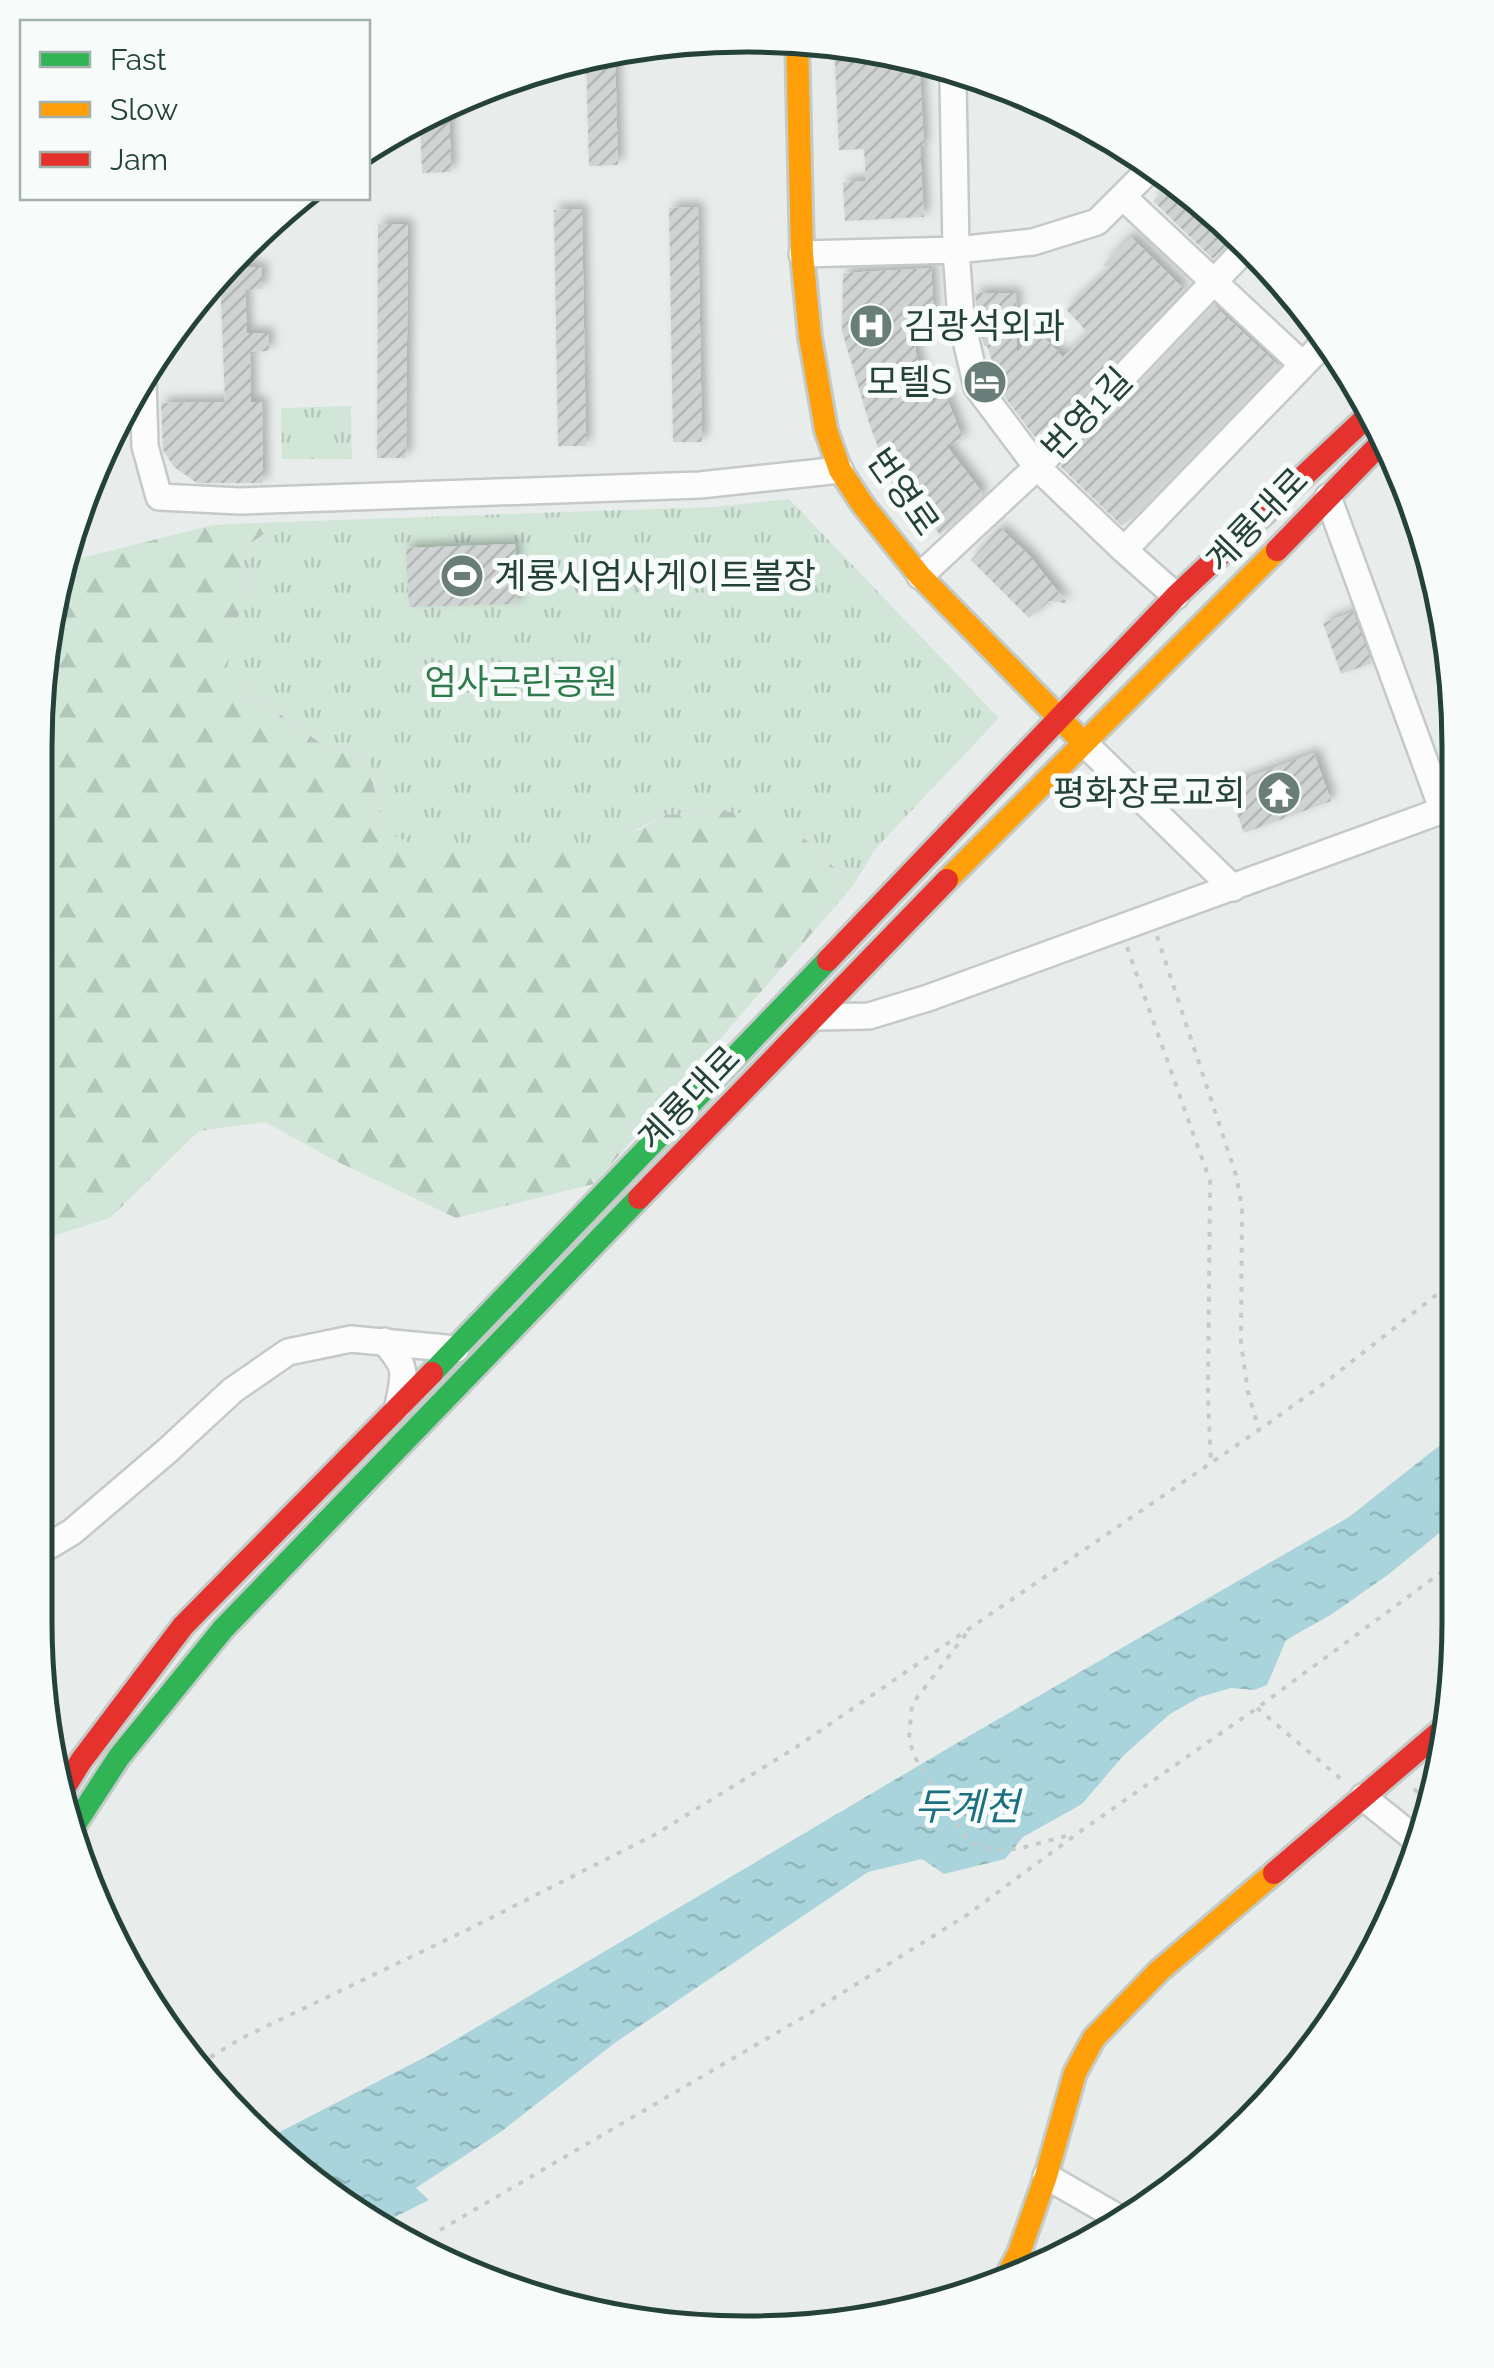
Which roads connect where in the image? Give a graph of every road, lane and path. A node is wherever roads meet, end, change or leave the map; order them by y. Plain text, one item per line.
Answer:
1 (796, 54) edge
2 (952, 84) edge
3 (1143, 177) edge
4 (1123, 197) junction
5 (956, 250) junction
6 (802, 254) junction
7 (1238, 256) edge
8 (1214, 282) junction
9 (1317, 351) edge
10 (1303, 365) junction
11 (144, 404) edge
12 (1361, 423) edge
13 (1375, 450) edge
14 (1037, 467) junction
15 (840, 470) junction
16 (1328, 497) junction
17 (1124, 550) junction
18 (920, 576) junction
19 (1176, 596) junction
20 (1059, 718) junction
21 (1083, 742) junction
22 (1442, 788) edge
23 (1442, 811) edge
24 (1233, 888) junction
25 (1150, 918) junction
26 (1120, 929) junction
27 (816, 1017) junction
28 (1442, 1290) edge
29 (384, 1342) junction
30 (456, 1349) junction
31 (398, 1406) junction
32 (1259, 1430) junction
33 (1211, 1462) junction
34 (52, 1544) edge
35 (1442, 1572) edge
36 (968, 1630) junction
37 (1256, 1708) junction
38 (1431, 1739) edge
39 (71, 1777) edge
40 (1362, 1797) junction
41 (80, 1816) edge
42 (1078, 1833) junction
43 (1408, 1833) edge
44 (208, 2059) edge
45 (1046, 2176) junction
46 (1109, 2213) edge
47 (440, 2230) dead end
48 (1014, 2263) edge

1 - 6 main road, 번영로
2 - 5 street
3 - 4 street
4 - 5 street
4 - 8 street
5 - 6 street
5 - 14 street
6 - 15 main road, 번영로
7 - 8 street, 번영1길
8 - 10 street
8 - 14 street, 번영1길
9 - 10 street
10 - 17 street
11 - 15 street
12 - 19 main road, 계룡대로
13 - 16 main road, 계룡대로
14 - 17 street
14 - 18 street, 번영1길
15 - 18 main road, 번영로
16 - 21 main road, 계룡대로
16 - 22 street
17 - 19 street
18 - 20 main road, 번영로
19 - 20 main road, 계룡대로
20 - 21 main road, 번영로
20 - 30 main road, 계룡대로
21 - 24 street
21 - 27 main road, 계룡대로
23 - 24 street
24 - 25 street
25 - 26 street
25 - 32 path
26 - 27 street
26 - 33 path
27 - 41 main road, 계룡대로
28 - 32 path
29 - 30 street
29 - 31 street
29 - 34 street
30 - 31 main road, 계룡대로
31 - 39 main road, 계룡대로
32 - 33 path
33 - 36 path
35 - 37 path
36 - 42 path
36 - 44 path
37 - 40 path
37 - 42 path
38 - 40 main road
40 - 43 street
40 - 45 main road
42 - 47 path
45 - 46 street
45 - 48 main road

